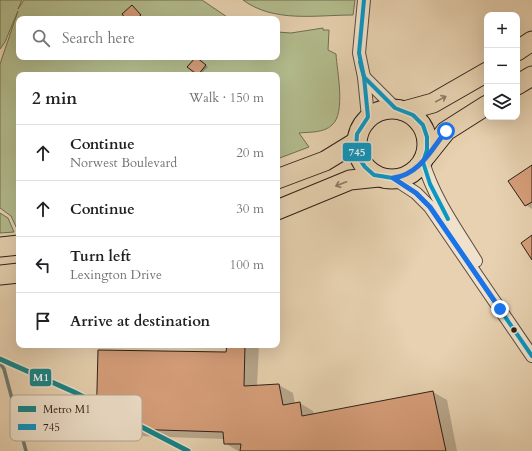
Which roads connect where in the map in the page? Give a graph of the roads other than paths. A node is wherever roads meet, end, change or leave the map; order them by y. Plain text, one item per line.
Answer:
1 (364, 0) edge
2 (532, 41) edge
3 (520, 49) edge
4 (532, 57) edge
5 (520, 64) edge
6 (532, 76) edge
7 (364, 77) junction
8 (482, 79) edge
9 (520, 84) edge
10 (484, 107) edge
11 (399, 110) junction
12 (368, 117) junction
13 (356, 142) junction
14 (425, 159) junction
15 (280, 178) edge
16 (386, 178) junction
17 (280, 209) edge
18 (16, 245) edge
19 (0, 247) edge
20 (16, 273) edge
21 (0, 275) edge
22 (532, 342) edge
23 (532, 356) edge

1 - 7 street
2 - 3 main road
4 - 5 main road
6 - 9 main road
7 - 11 street
7 - 12 street
11 -> 8 main road
10 - 14 main road
11 - 12 main road
11 - 14 main road
12 - 13 main road
13 - 15 main road
13 - 16 main road
14 - 16 main road
14 - 22 street
16 -> 17 main road
16 - 23 street
18 - 19 main road
20 - 21 main road

